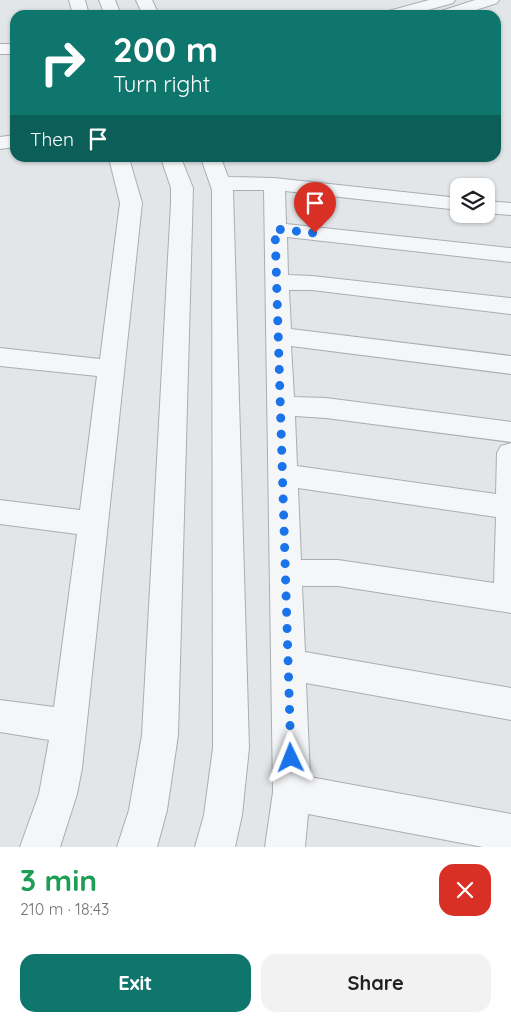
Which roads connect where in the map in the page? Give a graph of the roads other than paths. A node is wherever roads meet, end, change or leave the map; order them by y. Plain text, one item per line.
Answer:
1 (447, 0) edge
2 (491, 0) edge
3 (410, 10) edge
4 (460, 10) edge
5 (120, 162) edge
6 (172, 162) edge
7 (216, 170) edge
8 (274, 184) junction
9 (450, 203) edge
10 (495, 207) edge
11 (511, 209) edge
12 (275, 229) junction
13 (511, 255) edge
14 (277, 282) junction
15 (511, 306) edge
16 (278, 336) junction
17 (0, 357) edge
18 (511, 365) edge
19 (113, 369) junction
20 (281, 406) junction
21 (511, 432) edge
22 (511, 453) edge
23 (283, 475) junction
24 (511, 508) edge
25 (0, 512) edge
26 (94, 524) junction
27 (286, 573) junction
28 (510, 599) edge
29 (288, 665) junction
30 (511, 704) edge
31 (0, 716) edge
32 (69, 726) junction
33 (292, 792) junction
34 (511, 834) edge
35 (40, 847) edge
36 (137, 847) edge
37 (215, 847) edge
38 (285, 847) edge

1 - 3 street
2 - 4 street
5 - 19 street
6 - 36 street
7 - 8 street
7 - 37 street
8 - 9 street
8 - 12 street
10 - 11 street
12 - 13 street
12 - 14 street
14 - 15 street
14 - 16 street
16 - 18 street
16 - 20 street
17 - 19 street
19 - 26 street
20 - 21 street
20 - 23 street
22 - 24 street
23 - 24 street
23 - 27 street
24 - 28 street
25 - 26 street
26 - 32 street
27 - 28 street
27 - 29 street
29 - 30 street
29 - 33 street
31 - 32 street
32 - 35 street
33 - 34 street
33 - 38 street

